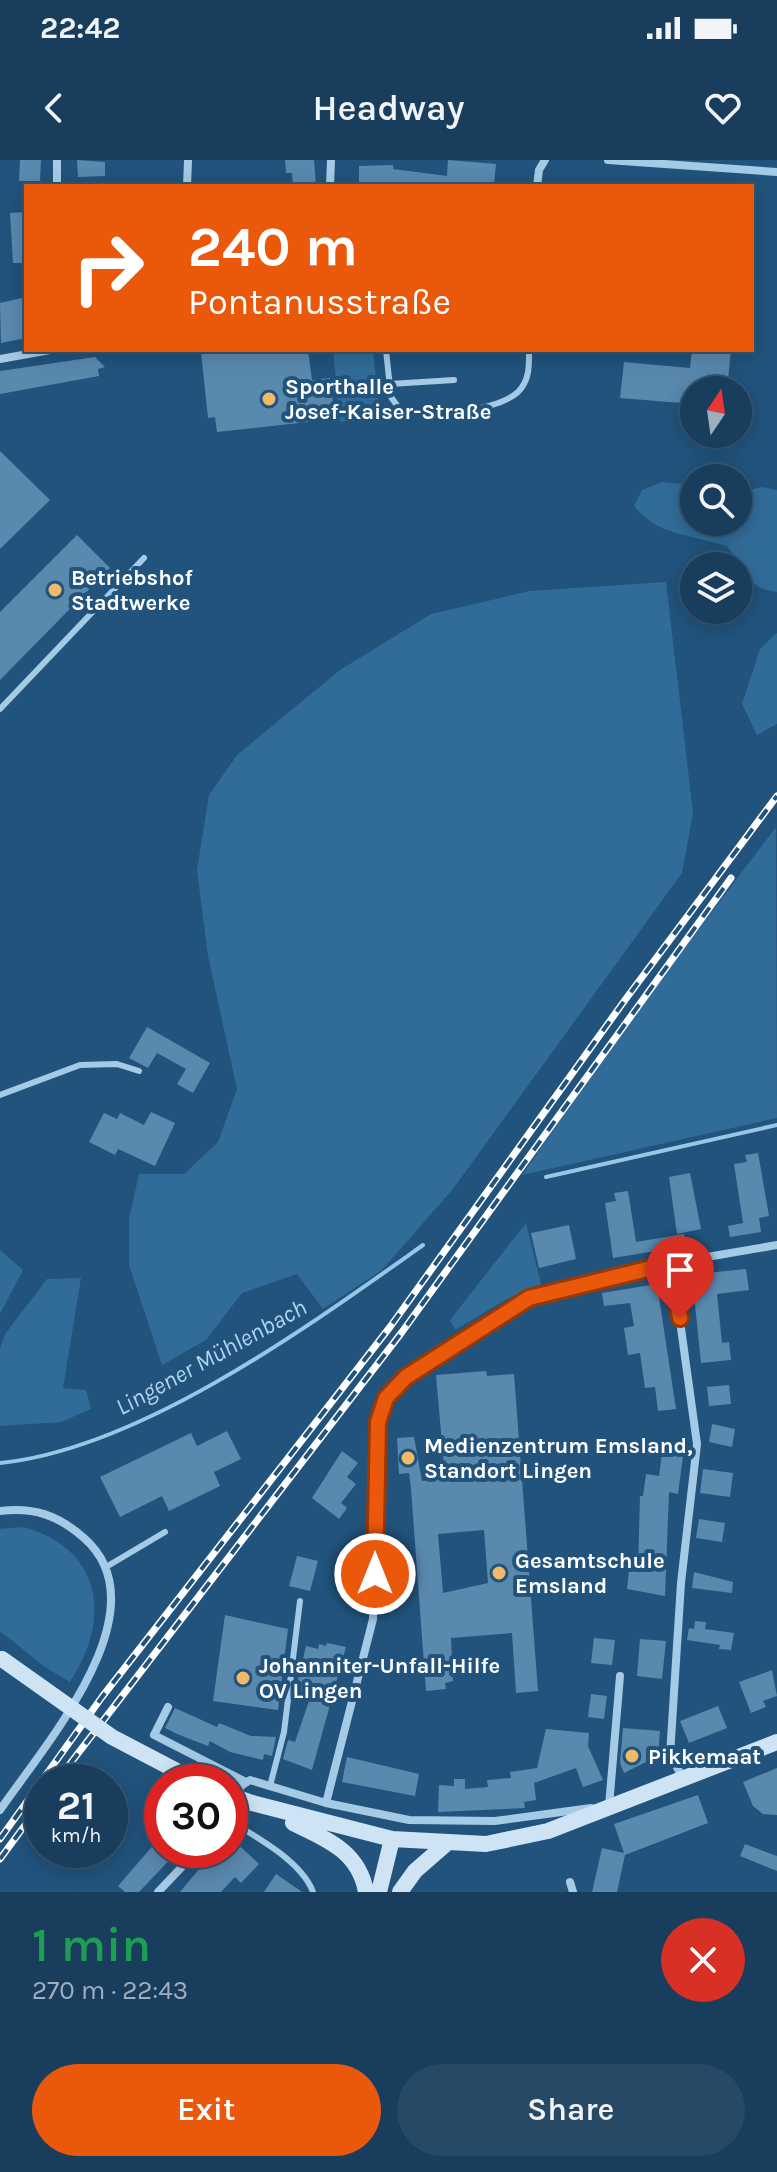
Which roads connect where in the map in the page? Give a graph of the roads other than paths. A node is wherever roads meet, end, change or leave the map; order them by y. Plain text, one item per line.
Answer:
1 (57, 160) edge
2 (188, 160) edge
3 (331, 160) edge
4 (544, 160) edge
5 (608, 160) edge
6 (719, 164) edge
7 (777, 172) edge
8 (57, 184) edge
9 (187, 184) edge
10 (330, 184) edge
11 (538, 184) edge
12 (39, 352) edge
13 (386, 352) edge
14 (529, 352) edge
15 (0, 359) edge
16 (454, 380) dead end
17 (390, 384) junction
18 (144, 558) dead end
19 (0, 709) edge
20 (139, 1071) dead end
21 (0, 1095) edge
22 (777, 1245) edge
23 (672, 1263) junction
24 (0, 1511) edge
25 (165, 1532) dead end
26 (106, 1567) junction
27 (300, 1601) dead end
28 (1, 1658) edge
29 (620, 1676) dead end
30 (168, 1707) dead end
31 (777, 1742) edge
32 (164, 1764) edge
33 (211, 1764) edge
34 (683, 1778) junction
35 (248, 1782) edge
36 (270, 1786) junction
37 (326, 1803) junction
38 (248, 1804) edge
39 (1, 1806) edge
40 (609, 1806) junction
41 (311, 1826) junction
42 (248, 1834) edge
43 (392, 1839) junction
44 (446, 1844) junction
45 (181, 1868) edge
46 (570, 1882) dead end
47 (158, 1892) edge
48 (313, 1892) edge
49 (366, 1892) edge
50 (379, 1892) edge
51 (400, 1892) edge
52 (573, 1892) edge

1 - 8 street
2 - 9 street
3 - 10 street
4 - 11 street
5 - 6 street
6 - 7 street
12 - 15 street
13 - 17 lane
14 - 17 lane
16 - 17 lane
18 - 19 lane
20 - 21 lane
22 - 23 street
23 - 34 street
23 - 37 street
24 - 26 street
25 - 26 lane
26 - 39 street
27 - 36 lane
28 - 32 main road, bridge
29 - 40 street
30 - 33 street
31 - 34 main road
34 - 40 main road
35 - 36 street
36 - 37 street
37 - 40 street
38 - 41 main road, bridge
40 - 44 main road
41 - 43 main road
41 - 49 main road
42 - 48 lane
43 - 44 main road
43 - 50 main road
44 - 51 main road
45 - 47 street
46 - 52 street

